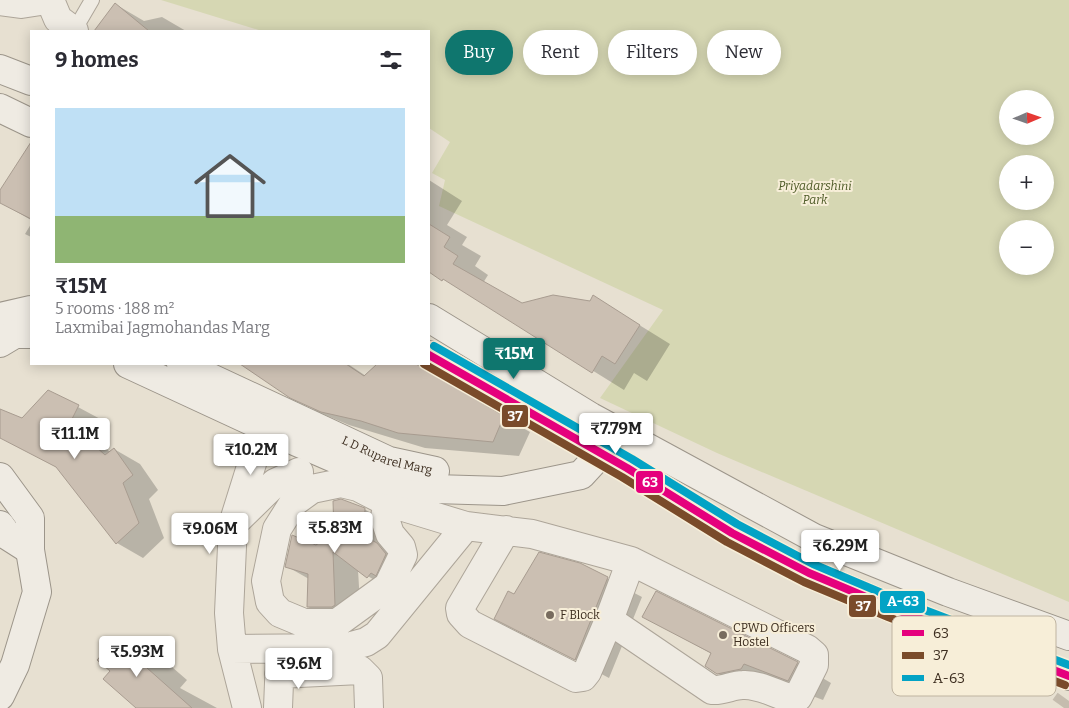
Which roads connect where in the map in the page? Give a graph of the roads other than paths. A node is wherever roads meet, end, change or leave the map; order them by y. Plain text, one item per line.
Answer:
1 (48, 0) edge
2 (92, 0) edge
3 (0, 1) edge
4 (75, 29) edge
5 (0, 69) edge
6 (30, 81) edge
7 (30, 310) edge
8 (0, 316) edge
9 (430, 319) edge
10 (30, 334) edge
11 (0, 343) edge
12 (430, 356) edge
13 (131, 365) edge
14 (183, 365) edge
15 (266, 417) junction
16 (613, 429) junction
17 (599, 453) junction
18 (0, 477) edge
19 (294, 502) junction
20 (387, 502) junction
21 (233, 524) junction
22 (0, 525) edge
23 (466, 526) junction
24 (506, 530) junction
25 (30, 550) junction
26 (631, 561) junction
27 (913, 616) edge
28 (1014, 616) edge
29 (609, 620) junction
30 (1056, 631) edge
31 (1069, 636) edge
32 (232, 649) junction
33 (280, 661) junction
34 (1056, 671) edge
35 (1069, 676) edge
36 (0, 696) edge
37 (248, 708) edge
38 (278, 708) edge
39 (369, 708) edge

1 - 3 street
1 - 4 street
2 - 4 lane
5 - 6 street
7 - 8 street
9 - 16 street
10 - 11 street
12 - 17 street
13 - 15 street
14 - 15 street, L D Ruparel Marg
15 - 17 street, L D Ruparel Marg
15 - 21 street
16 - 17 street, L D Ruparel Marg
16 - 28 street
17 - 27 street
18 - 25 street
19 - 20 street
19 - 20 street
19 - 21 street
20 - 23 street
21 - 32 street
22 - 25 street
23 - 24 street
23 - 33 street
24 - 26 street
24 - 29 street
25 - 36 street
26 - 29 street
26 - 29 street
30 - 31 street
32 - 33 street
32 - 37 street
33 - 38 street
33 - 39 street
34 - 35 street

